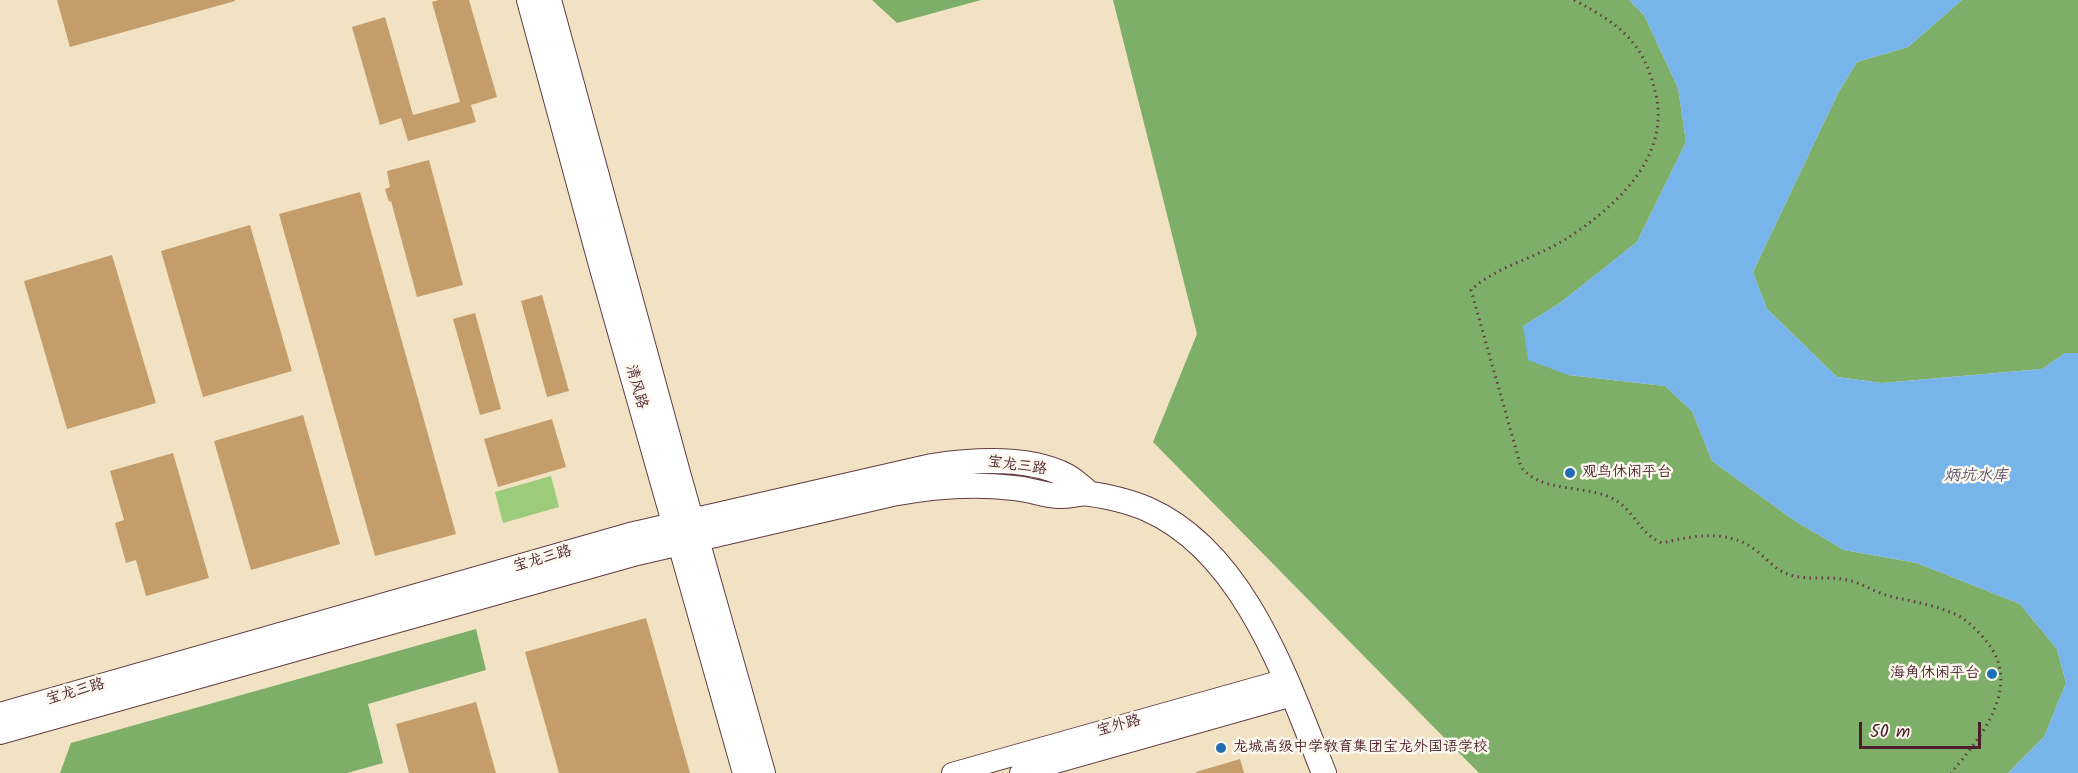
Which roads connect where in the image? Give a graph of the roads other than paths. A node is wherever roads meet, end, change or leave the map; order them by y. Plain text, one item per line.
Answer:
1 (529, 0) edge
2 (549, 0) edge
3 (686, 532) junction
4 (1290, 688) junction
5 (0, 715) edge
6 (0, 732) edge
7 (745, 773) edge
8 (763, 773) edge
9 (952, 773) edge
10 (1020, 773) edge
11 (1324, 773) edge

1 - 3 street, 清风路
2 - 3 street, 清风路
3 - 4 street, 宝龙三路
3 - 5 street, 宝龙三路
3 - 6 street, 宝龙三路
3 - 7 street, 清风路
3 - 8 street, 清风路
4 - 9 street, 宝外路
4 - 10 street, 宝外路
4 - 11 street, 宝龙三路

